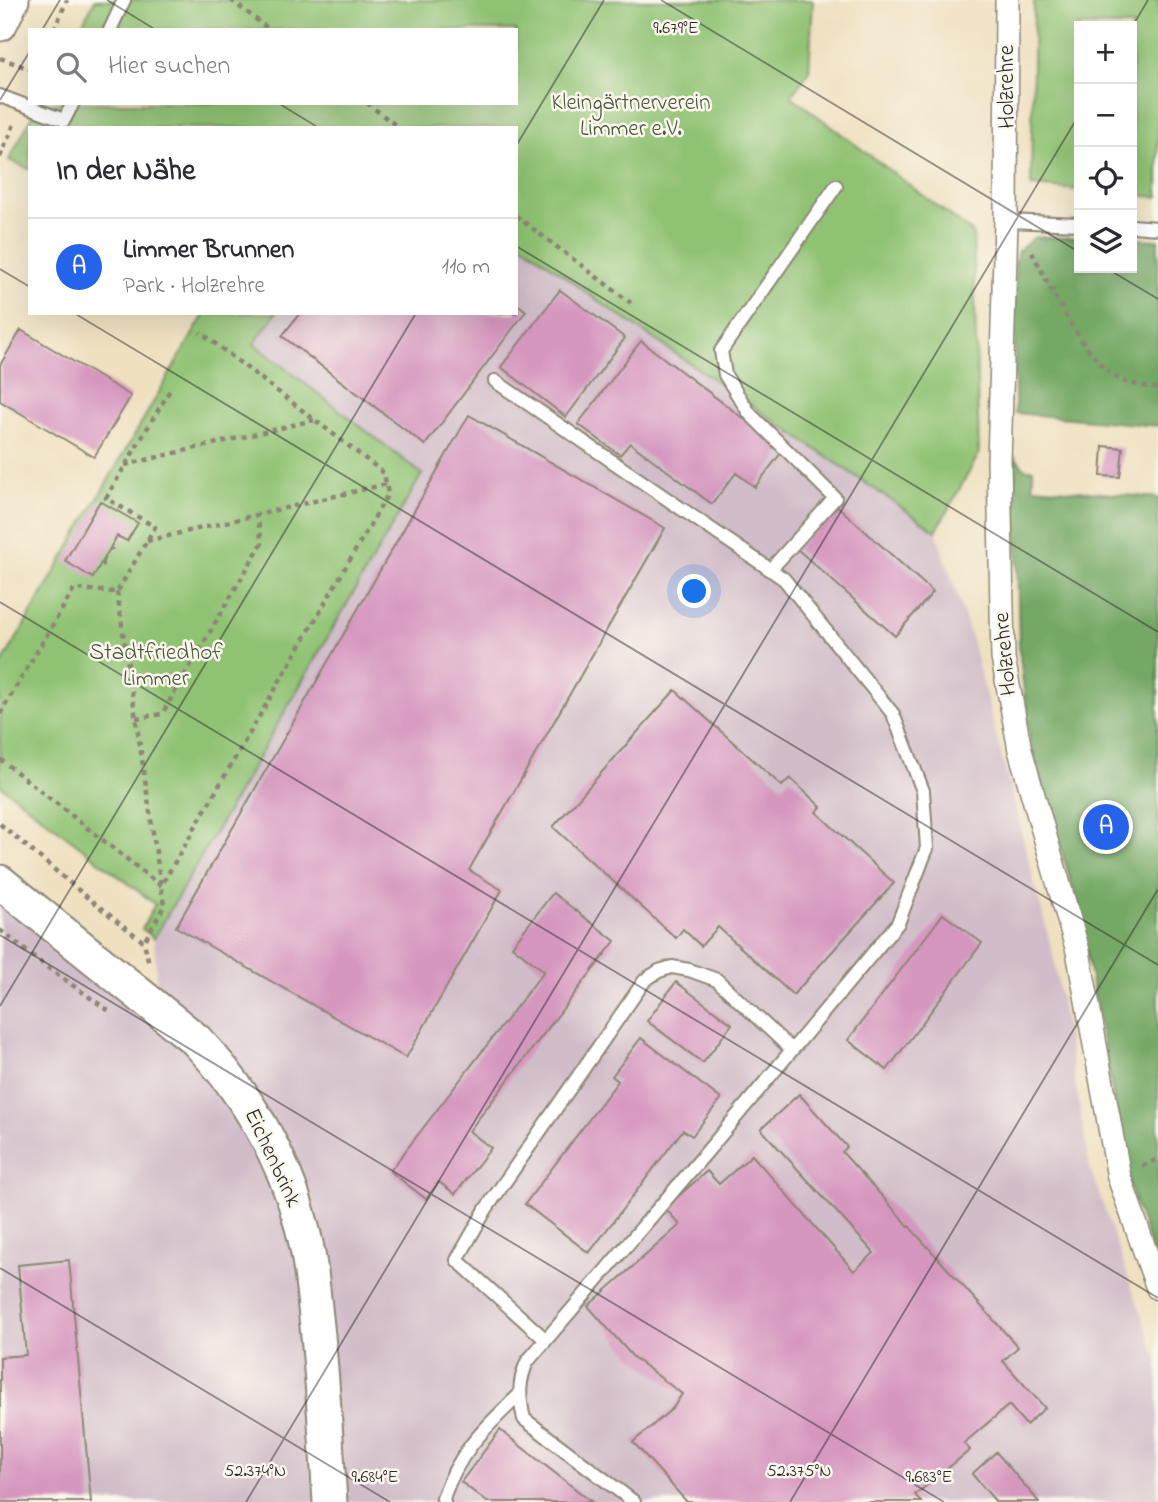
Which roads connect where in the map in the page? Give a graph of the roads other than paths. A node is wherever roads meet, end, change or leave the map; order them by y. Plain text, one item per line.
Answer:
1 (12, 0) edge
2 (124, 0) edge
3 (1007, 0) edge
4 (0, 24) edge
5 (111, 28) edge
6 (0, 96) edge
7 (72, 105) edge
8 (836, 186) dead end
9 (1006, 221) junction
10 (1074, 224) edge
11 (1137, 226) edge
12 (1158, 228) edge
13 (495, 381) dead end
14 (770, 570) junction
15 (0, 882) edge
16 (792, 1051) junction
17 (1158, 1288) edge
18 (545, 1340) junction
19 (519, 1395) junction
20 (330, 1502) edge
21 (444, 1502) edge
22 (634, 1502) edge

1 - 4 main road
2 - 5 lane
3 - 9 street, Holzrehre
6 - 7 lane
8 - 14 lane
9 - 10 lane
9 - 17 street, Holzrehre
11 - 12 lane
13 - 14 lane
14 - 16 lane
15 - 20 main road, Eichenbrink
16 - 18 lane
16 - 18 lane
18 - 19 lane
19 - 21 lane
19 - 22 lane

